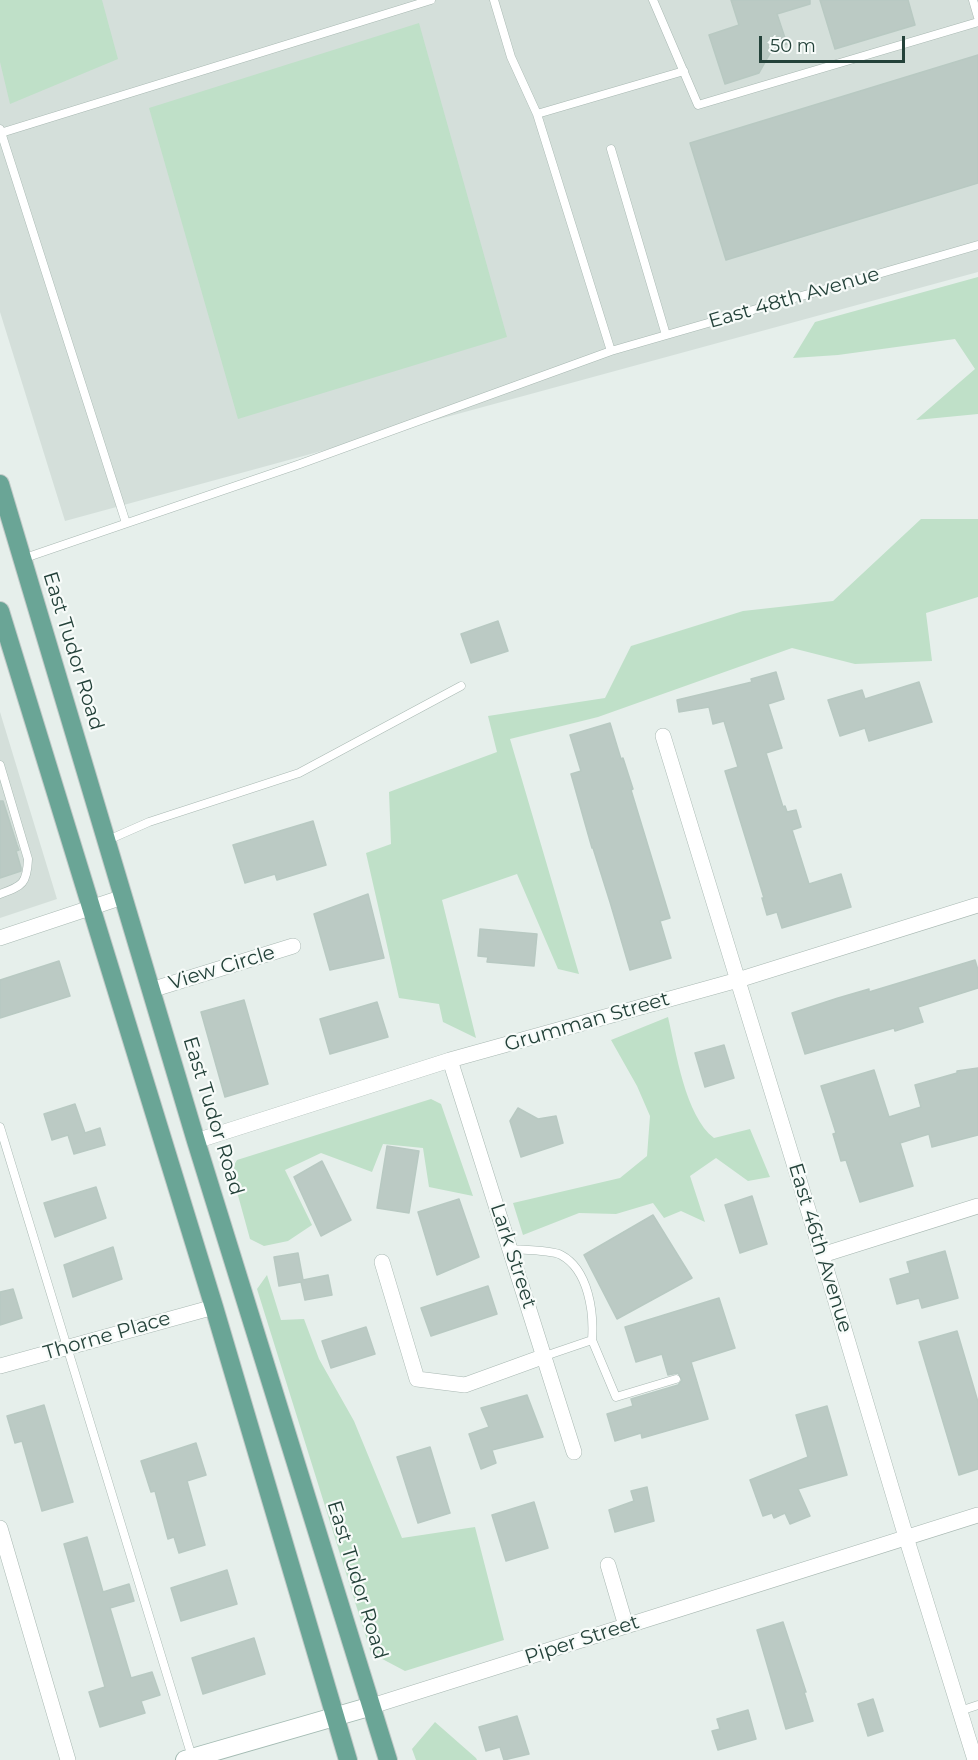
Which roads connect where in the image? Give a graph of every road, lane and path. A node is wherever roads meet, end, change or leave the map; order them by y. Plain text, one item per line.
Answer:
1 (431, 0) edge
2 (494, 0) edge
3 (653, 0) edge
4 (973, 0) edge
5 (978, 16) edge
6 (978, 22) edge
7 (684, 71) junction
8 (537, 114) junction
9 (1, 130) edge
10 (611, 149) dead end
11 (978, 245) edge
12 (666, 335) junction
13 (610, 351) junction
14 (0, 484) edge
15 (126, 522) junction
16 (22, 559) junction
17 (0, 611) edge
18 (461, 686) dead end
19 (663, 736) dead end
20 (0, 765) edge
21 (106, 840) junction
22 (0, 894) edge
23 (123, 897) junction
24 (978, 905) edge
25 (91, 908) junction
26 (0, 938) edge
27 (293, 946) dead end
28 (738, 980) junction
29 (152, 990) junction
30 (450, 1060) junction
31 (0, 1127) edge
32 (196, 1141) junction
33 (978, 1206) edge
34 (510, 1249) junction
35 (822, 1255) junction
36 (382, 1262) dead end
37 (214, 1306) junction
38 (592, 1340) junction
39 (68, 1347) junction
40 (545, 1356) junction
41 (0, 1366) edge
42 (676, 1379) dead end
43 (574, 1452) dead end
44 (978, 1515) edge
45 (0, 1528) edge
46 (906, 1537) junction
47 (608, 1565) dead end
48 (626, 1626) junction
49 (978, 1705) edge
50 (372, 1706) junction
51 (960, 1711) junction
52 (335, 1718) junction
53 (974, 1742) edge
54 (188, 1759) edge
55 (68, 1760) edge
56 (348, 1760) edge
57 (388, 1760) edge
58 (975, 1760) edge

1 - 9 lane
2 - 8 lane
3 - 7 lane
4 - 5 lane
6 - 7 lane
7 - 8 lane
8 - 13 lane
9 - 15 lane
10 - 12 lane
11 - 12 lane, East 48th Avenue
12 - 13 lane, East 48th Avenue
13 - 15 lane, East 48th Avenue
14 - 16 main road, East Tudor Road
15 - 16 lane, East 48th Avenue
16 - 21 main road, East Tudor Road
17 - 25 main road
18 - 21 lane
19 - 28 street, East 46th Avenue
20 - 22 lane
21 - 23 main road, East Tudor Road
23 - 25 street
23 - 29 main road, East Tudor Road
24 - 28 street, Grumman Street
25 - 26 street
25 - 37 main road
27 - 29 street, View Circle
28 - 30 street, Grumman Street
28 - 35 street, East 46th Avenue
29 - 32 main road, East Tudor Road
30 - 32 street, Grumman Street
30 - 34 street, Lark Street
31 - 39 lane
32 - 50 main road, East Tudor Road
33 - 35 street
34 - 38 lane
34 - 40 street, Lark Street
35 - 46 street, East 46th Avenue
36 - 40 street
37 - 39 street, Thorne Place
37 - 52 main road
38 - 40 lane
38 - 42 lane
39 - 41 street, Thorne Place
39 - 54 lane
40 - 43 street, Lark Street
44 - 46 street, Piper Street
45 - 55 street
46 - 48 street, Piper Street
46 - 51 street, East 46th Avenue
47 - 48 street
48 - 50 street, Piper Street
49 - 51 lane
50 - 52 street, Piper Street
50 - 57 main road, East Tudor Road
51 - 53 street, East 46th Avenue
52 - 54 street, Piper Street
52 - 56 main road
53 - 58 street, East 46th Avenue

